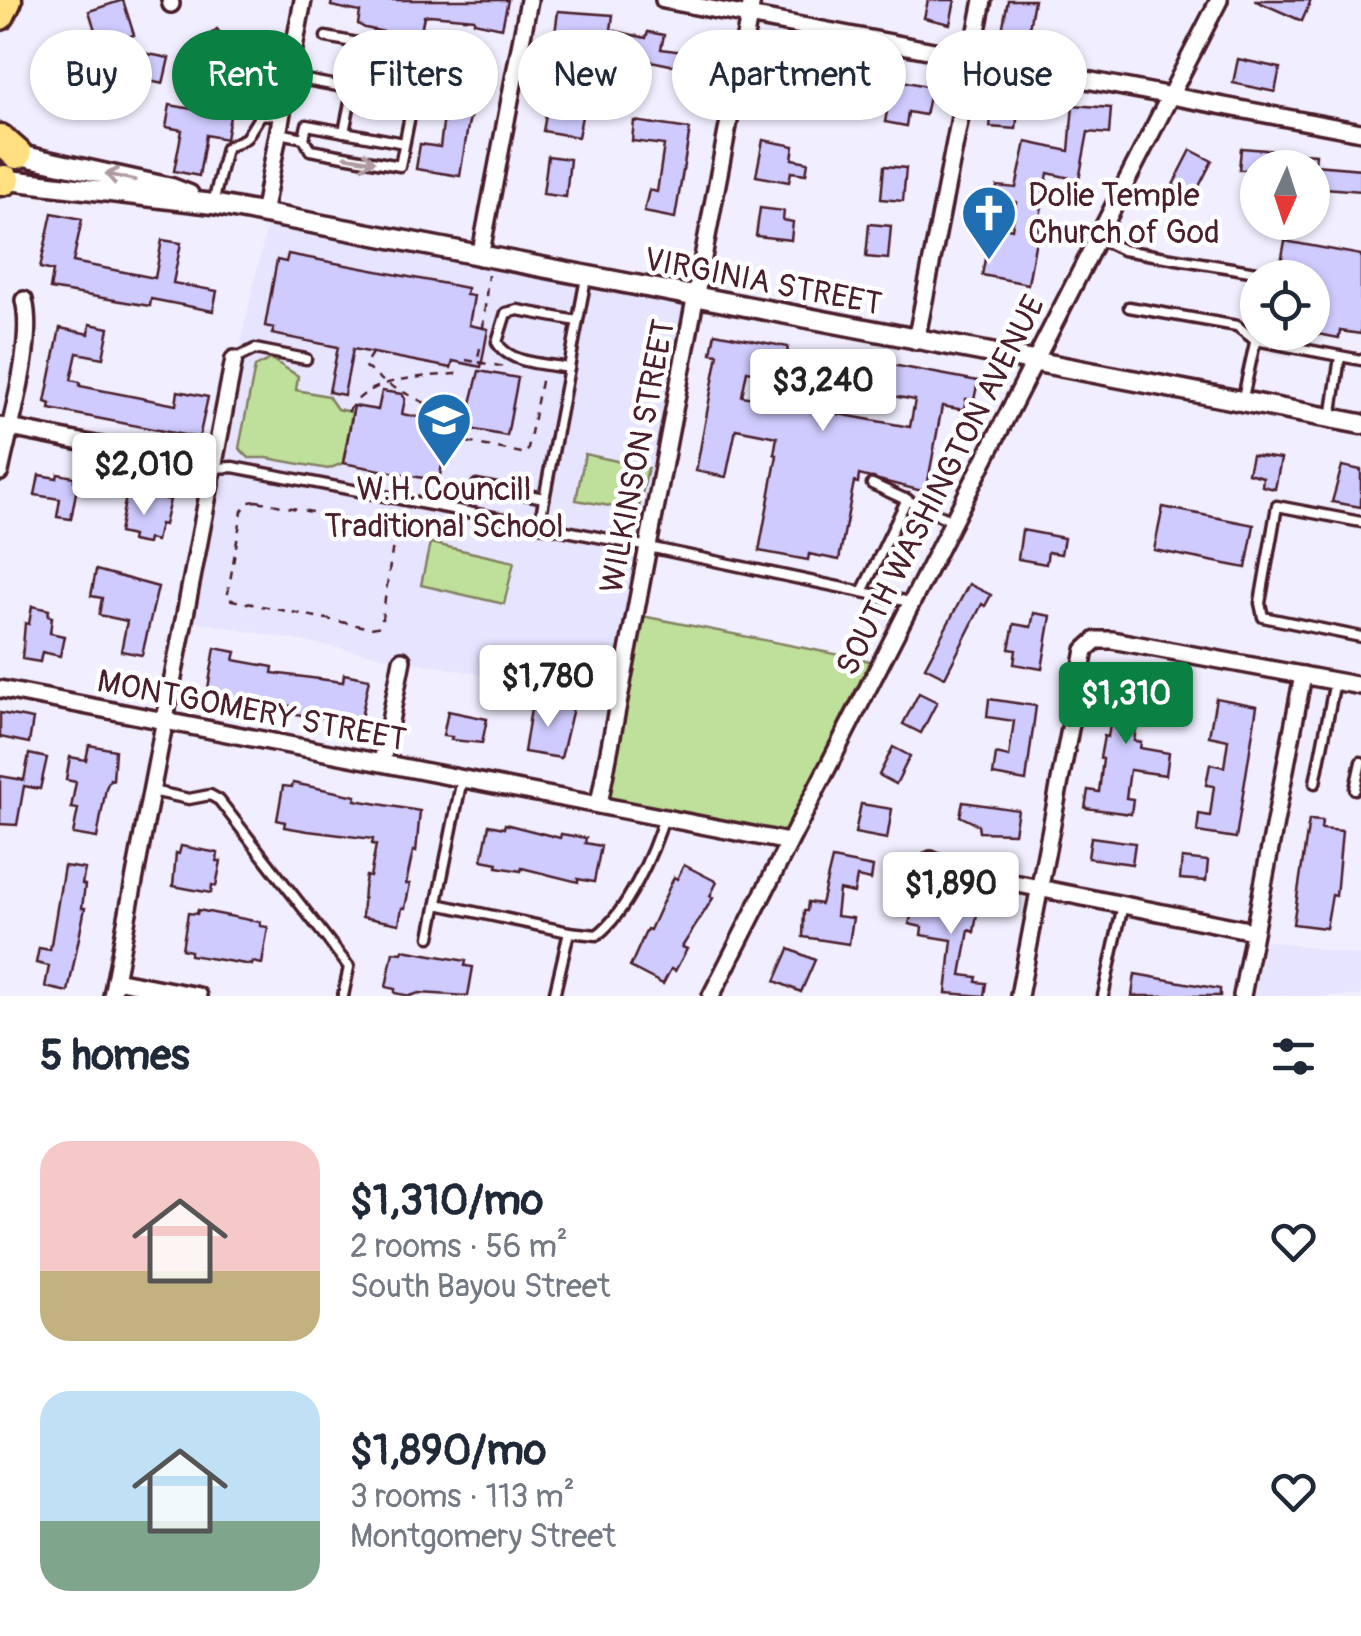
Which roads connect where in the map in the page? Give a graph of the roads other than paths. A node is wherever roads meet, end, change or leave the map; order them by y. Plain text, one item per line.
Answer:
1 (8, 0) edge
2 (303, 0) edge
3 (529, 0) edge
4 (664, 0) edge
5 (983, 0) edge
6 (1219, 0) edge
7 (751, 8) edge
8 (0, 15) edge
9 (297, 30) edge
10 (977, 30) edge
11 (326, 37) dead end
12 (333, 38) edge
13 (926, 48) edge
14 (1087, 80) edge
15 (1170, 96) junction
16 (256, 120) edge
17 (281, 120) edge
18 (347, 120) edge
19 (408, 120) edge
20 (960, 120) edge
21 (344, 132) junction
22 (1361, 132) edge
23 (278, 133) junction
24 (304, 138) junction
25 (404, 144) junction
26 (4, 164) edge
27 (213, 204) junction
28 (263, 214) junction
29 (1097, 238) junction
30 (485, 263) junction
31 (1240, 269) edge
32 (586, 278) junction
33 (696, 299) junction
34 (24, 300) dead end
35 (1129, 307) dead end
36 (577, 321) junction
37 (1240, 328) edge
38 (916, 341) junction
39 (1253, 350) edge
40 (1305, 350) edge
41 (1340, 357) junction
42 (234, 359) joint
43 (306, 359) dead end
44 (1361, 360) edge
45 (1032, 363) junction
46 (568, 368) junction
47 (1242, 402) junction
48 (1331, 418) junction
49 (1361, 424) edge
50 (4, 427) edge
51 (213, 468) junction
52 (0, 472) edge
53 (872, 484) dead end
54 (477, 485) dead end
55 (544, 498) junction
56 (907, 500) junction
57 (952, 521) junction
58 (1361, 522) edge
59 (539, 526) junction
60 (647, 549) junction
61 (862, 592) junction
62 (910, 602) junction
63 (1361, 636) edge
64 (402, 660) dead end
65 (1303, 675) junction
66 (1335, 681) junction
67 (1361, 686) edge
68 (0, 690) edge
69 (164, 720) junction
70 (382, 762) junction
71 (1361, 762) edge
72 (462, 778) junction
73 (1314, 783) dead end
74 (1355, 789) dead end
75 (151, 791) junction
76 (599, 804) junction
77 (664, 817) junction
78 (789, 842) junction
79 (931, 860) dead end
80 (1039, 888) junction
81 (437, 904) junction
82 (1123, 904) junction
83 (1254, 930) junction
84 (569, 932) junction
85 (430, 937) dead end
86 (113, 988) edge
87 (198, 996) edge
88 (344, 996) edge
89 (554, 996) edge
90 (711, 996) edge
91 (1019, 996) edge
92 (1103, 996) edge
93 (1242, 996) edge

1 - 8 highway
2 - 9 street
3 - 30 street
4 - 7 street
5 - 10 street
6 - 15 street, SOUTH WASHINGTON AVENUE
7 - 13 street
7 - 33 street, WILKINSON STREET
11 - 12 lane
14 - 15 street
15 - 22 street
15 - 29 street, SOUTH WASHINGTON AVENUE
16 - 27 lane
17 - 23 street
18 - 21 lane
19 - 25 lane
20 - 38 street
21 - 24 lane
21 - 25 lane
23 - 24 lane
23 - 28 street
24 -> 25 lane
26 - 27 street, VIRGINIA STREET
27 -> 26 street, VIRGINIA STREET
27 - 28 street, VIRGINIA STREET
28 - 30 street, VIRGINIA STREET
29 - 31 lane
29 - 45 street, SOUTH WASHINGTON AVENUE
30 - 32 street, VIRGINIA STREET
32 - 33 street, VIRGINIA STREET
32 - 36 lane
33 - 38 street, VIRGINIA STREET
33 - 60 street, WILKINSON STREET
34 - 50 street
35 - 37 lane
36 - 46 lane
36 - 46 lane
38 - 45 street, VIRGINIA STREET
39 - 47 lane
40 - 41 lane
41 - 44 lane
41 - 48 lane
42 - 43 lane
42 - 51 street
45 - 47 street, VIRGINIA STREET
45 - 57 street, SOUTH WASHINGTON AVENUE
46 - 55 lane
47 - 48 street, VIRGINIA STREET
48 - 49 street, VIRGINIA STREET
50 - 51 street
50 - 52 street
51 - 59 lane
51 - 69 street
53 - 56 lane
54 - 55 lane
55 - 59 lane
56 - 57 lane
56 - 61 lane
57 - 62 street, SOUTH WASHINGTON AVENUE
58 - 63 lane
59 - 60 lane
60 - 61 lane
60 - 76 street, WILKINSON STREET
61 - 62 lane
62 - 78 street, SOUTH WASHINGTON AVENUE
64 - 70 street
65 - 66 street
65 - 80 street
65 - 83 street
66 - 67 street
66 - 73 lane
68 - 69 street, MONTGOMERY STREET
69 - 70 street, MONTGOMERY STREET
69 - 75 street
70 - 72 street, MONTGOMERY STREET
71 - 74 lane
72 - 76 street, MONTGOMERY STREET
72 - 81 lane
75 - 86 street
75 - 88 lane
76 - 77 street, MONTGOMERY STREET
77 - 78 street, MONTGOMERY STREET
77 - 84 lane
78 - 90 street, SOUTH WASHINGTON AVENUE
79 - 80 street
80 - 82 street
80 - 91 street
81 - 84 lane
81 - 85 lane
82 - 83 street
82 - 92 lane
83 - 93 street
84 - 89 lane
86 - 87 street

